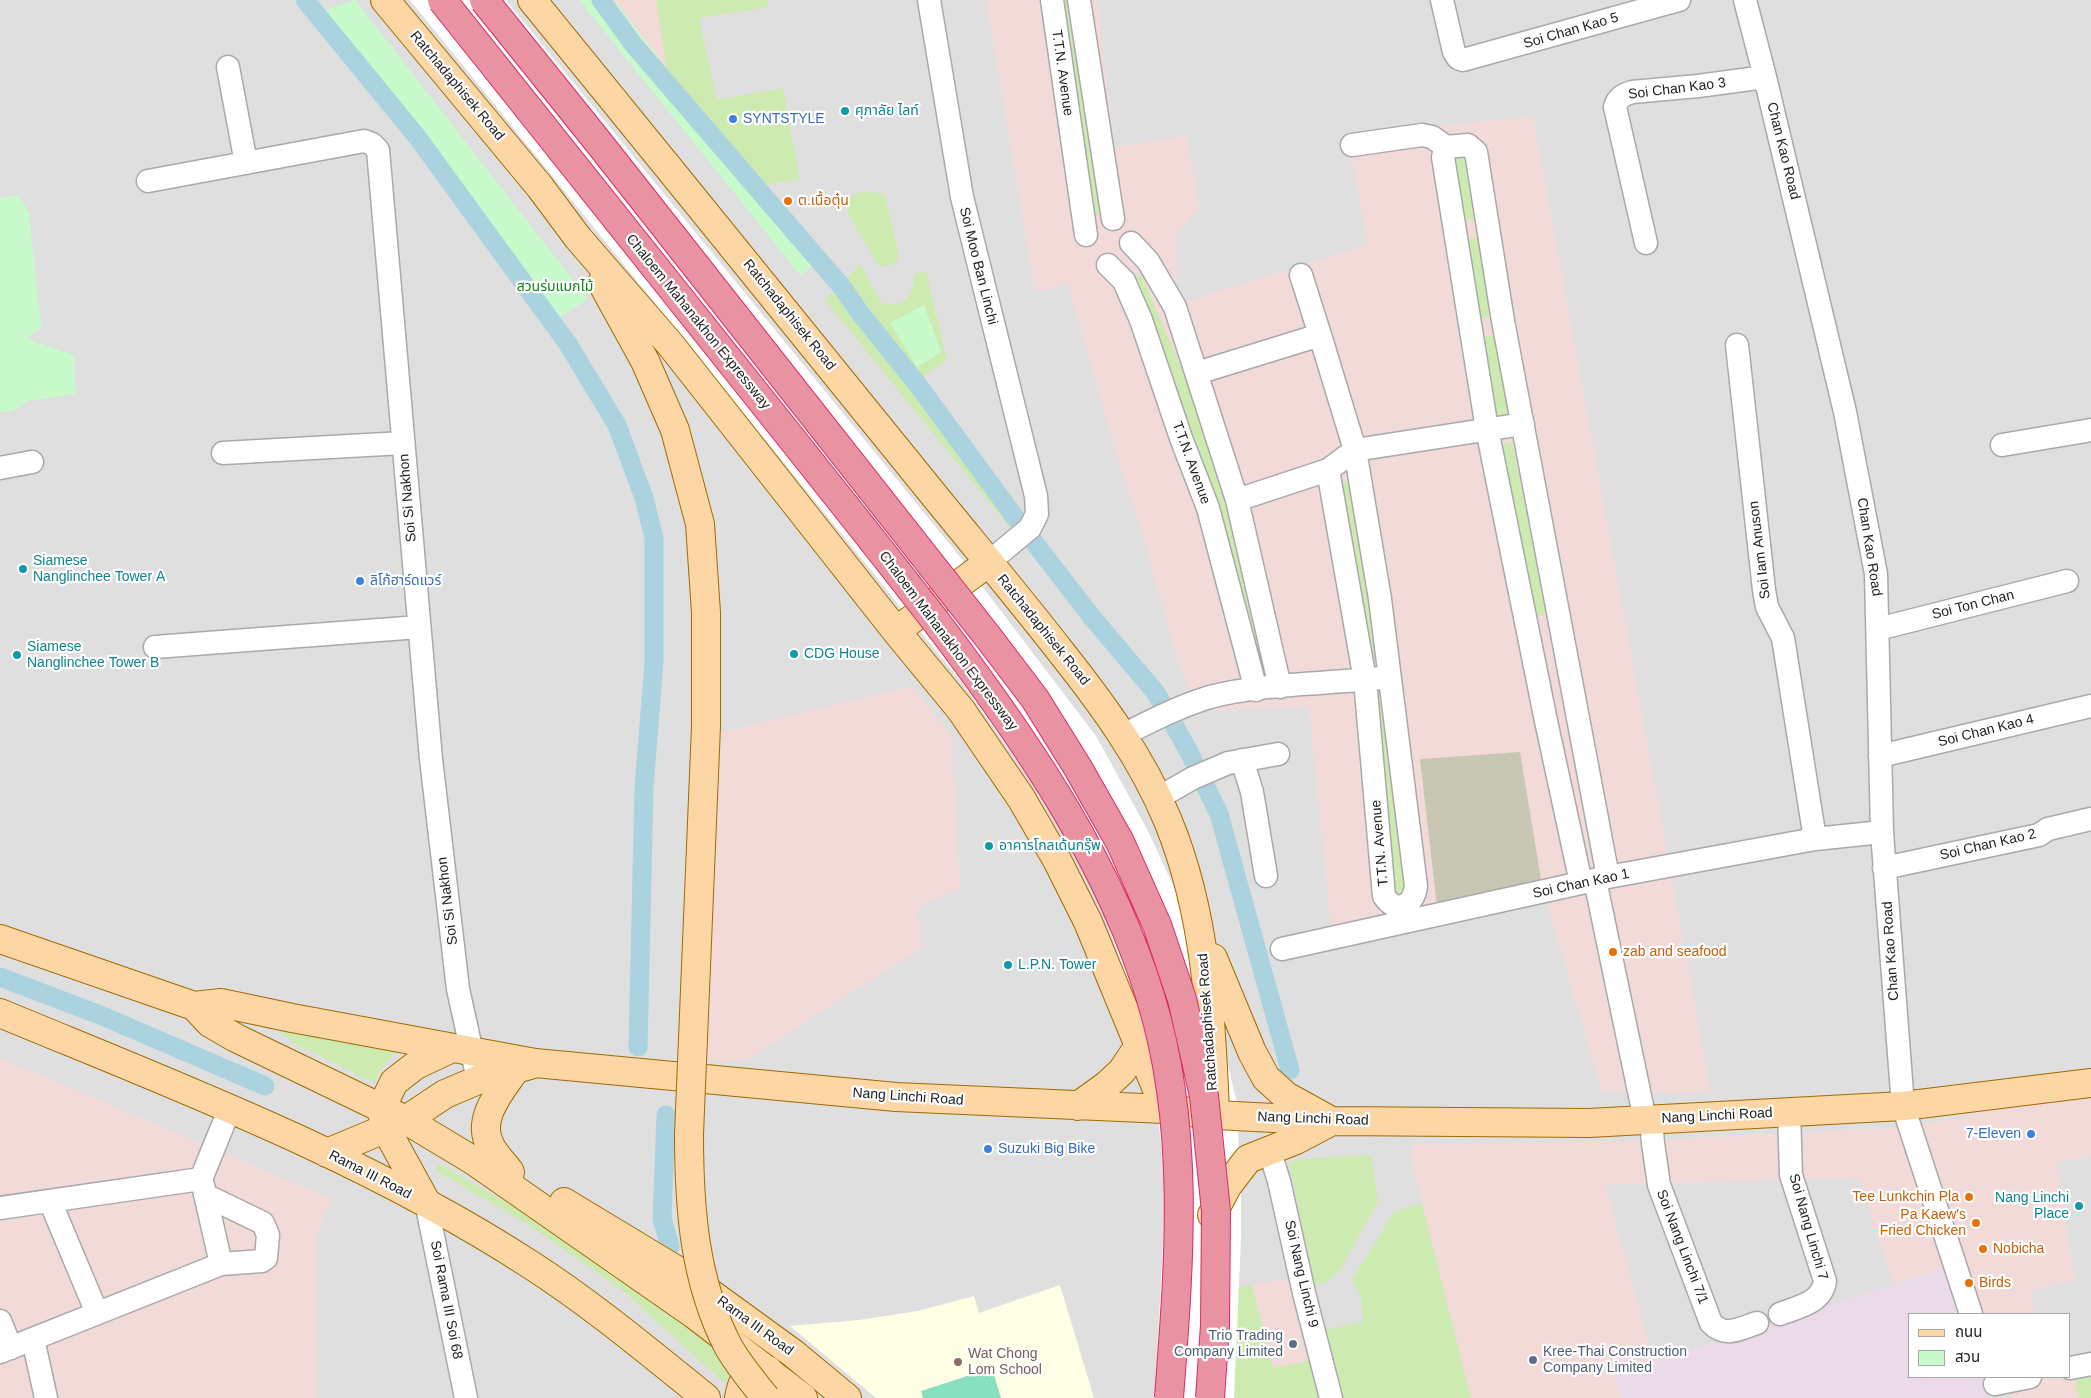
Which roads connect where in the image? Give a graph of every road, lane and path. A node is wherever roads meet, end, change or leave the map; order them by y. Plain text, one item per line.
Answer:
1 (385, 0) edge
2 (442, 0) edge
3 (484, 0) edge
4 (532, 0) edge
5 (929, 0) edge
6 (1052, 0) edge
7 (1078, 0) edge
8 (1442, 0) edge
9 (1680, 0) edge
10 (1745, 0) edge
11 (228, 67) dead end
12 (1765, 77) junction
13 (1352, 145) dead end
14 (1446, 148) junction
15 (246, 163) junction
16 (148, 181) dead end
17 (1113, 220) junction
18 (1488, 226) junction
19 (1086, 235) junction
20 (1456, 235) junction
21 (578, 238) junction
22 (1131, 243) junction
23 (1646, 243) dead end
24 (1108, 265) junction
25 (1300, 275) dead end
26 (1503, 321) junction
27 (1470, 328) junction
28 (1320, 335) junction
29 (1736, 345) dead end
30 (1197, 373) junction
31 (1523, 424) junction
32 (1486, 430) junction
33 (2091, 430) edge
34 (403, 443) junction
35 (2002, 445) dead end
36 (1355, 450) junction
37 (223, 452) dead end
38 (32, 462) dead end
39 (0, 468) edge
40 (1328, 470) junction
41 (1237, 500) junction
42 (989, 562) junction
43 (2068, 581) dead end
44 (420, 626) junction
45 (1561, 627) junction
46 (1878, 629) junction
47 (896, 631) junction
48 (1528, 635) junction
49 (155, 647) dead end
50 (1275, 662) junction
51 (1389, 677) junction
52 (1254, 680) junction
53 (1365, 680) junction
54 (1280, 687) junction
55 (2091, 706) edge
56 (1123, 735) junction
57 (1278, 754) dead end
58 (1880, 756) junction
59 (1235, 762) junction
60 (1158, 798) junction
61 (2091, 819) edge
62 (1882, 832) junction
63 (1815, 839) junction
64 (1884, 868) junction
65 (1266, 876) dead end
66 (1595, 880) junction
67 (1200, 932) junction
68 (0, 939) edge
69 (1282, 949) dead end
70 (194, 1006) junction
71 (0, 1013) edge
72 (1138, 1047) junction
73 (462, 1049) junction
74 (525, 1067) junction
75 (478, 1080) junction
76 (2091, 1083) edge
77 (1078, 1106) junction
78 (1903, 1106) junction
79 (230, 1108) junction
80 (1165, 1109) junction
81 (1790, 1112) junction
82 (1215, 1115) junction
83 (391, 1119) junction
84 (1648, 1120) junction
85 (1332, 1121) junction
86 (1269, 1150) junction
87 (327, 1153) junction
88 (474, 1162) junction
89 (510, 1172) junction
90 (203, 1187) junction
91 (50, 1201) junction
92 (426, 1202) junction
93 (0, 1208) edge
94 (1212, 1215) junction
95 (221, 1264) junction
96 (1971, 1313) edge
97 (98, 1314) junction
98 (1780, 1314) dead end
99 (0, 1321) edge
100 (1757, 1323) dead end
101 (33, 1339) junction
102 (5, 1350) edge
103 (2091, 1364) edge
104 (2071, 1368) edge
105 (768, 1370) junction
106 (2026, 1378) edge
107 (1996, 1386) edge
108 (46, 1398) edge
109 (466, 1398) edge
110 (706, 1398) edge
111 (739, 1398) edge
112 (766, 1398) edge
113 (802, 1398) edge
114 (847, 1398) edge
115 (1169, 1398) edge
116 (1199, 1398) edge
117 (1210, 1398) edge
118 (1331, 1398) edge

1 - 21 main road, Ratchadaphisek Road
2 - 115 highway, Chaloem Mahanakhon Expressway, bridge
3 - 117 highway, bridge
4 - 42 main road, Ratchadaphisek Road
5 - 42 street, Soi Moo Ban Linchi
6 - 19 street, T.T.N. Avenue
7 - 17 street, T.T.N. Avenue
8 - 9 street, Soi Chan Kao 5
10 - 12 street, Chan Kao Road
11 - 15 street
12 - 23 street, Soi Chan Kao 3
12 - 46 street, Chan Kao Road
13 - 14 street
14 - 18 street
14 - 20 street
15 - 16 street, Soi Si Nakhon
15 - 34 street, Soi Si Nakhon
17 - 19 street
17 - 22 street
18 - 20 street
18 - 26 street
19 - 24 street, T.T.N. Avenue
20 - 27 street
21 - 47 main road, Ratchadaphisek Road
21 - 112 main road, bridge
22 - 24 street
22 - 30 street
24 - 52 street, T.T.N. Avenue
25 - 28 street, T.T.N. Avenue
26 - 27 street
26 - 31 street
27 - 32 street
28 - 30 street
28 - 36 street, T.T.N. Avenue
29 - 63 street, Soi Iam Anuson
30 - 41 street
31 - 32 street
31 - 45 street
32 - 36 street
32 - 48 street
33 - 35 street
34 - 37 street
34 - 44 street, Soi Si Nakhon
36 - 40 street
36 - 51 street, T.T.N. Avenue
38 - 39 street
40 - 41 street
40 - 53 street, T.T.N. Avenue
41 - 50 street
42 - 47 main road
42 - 56 main road, Ratchadaphisek Road
43 - 46 street, Soi Ton Chan
44 - 49 street
44 - 73 street, Soi Si Nakhon
45 - 48 street
45 - 66 street
46 - 58 street, Chan Kao Road
47 - 72 main road, Ratchadaphisek Road
48 - 66 street
50 - 52 street
50 - 54 street
51 - 53 street
51 - 53 street, T.T.N. Avenue
52 - 54 street
52 - 56 street
53 - 54 street
55 - 58 street, Soi Chan Kao 4
56 - 60 main road, Ratchadaphisek Road
57 - 59 street
58 - 62 street, Chan Kao Road
59 - 60 street
59 - 65 street
60 - 67 main road, Ratchadaphisek Road
61 - 64 street, Soi Chan Kao 2
62 - 63 street, Soi Chan Kao 1
62 - 64 street, Chan Kao Road
63 - 66 street, Soi Chan Kao 1
64 - 78 street, Chan Kao Road
66 - 69 street, Soi Chan Kao 1
66 - 84 street
67 - 82 main road, Ratchadaphisek Road
67 - 85 main road
68 - 70 main road, Rama III Road
70 - 73 main road, Nang Linchi Road
70 - 83 main road, Rama III Road
71 - 79 main road, Rama III Road
72 - 77 main road
72 - 80 main road, Ratchadaphisek Road
73 - 74 main road, Nang Linchi Road
73 - 75 street, Soi Si Nakhon
73 - 83 main road
74 - 75 main road, Nang Linchi Road
74 - 77 main road, Nang Linchi Road
74 - 89 main road
75 - 83 main road, Nang Linchi Road
76 - 78 main road, Nang Linchi Road
77 - 80 main road, Nang Linchi Road
78 - 81 main road, Nang Linchi Road
78 - 96 street, Chan Kao Road
79 - 87 main road, Rama III Road
79 - 90 street
80 - 82 main road, Nang Linchi Road
81 - 84 main road, Nang Linchi Road
81 - 98 street, Soi Nang Linchi 7
82 - 85 main road, Nang Linchi Road
82 - 94 main road, Ratchadaphisek Road
83 - 87 main road, Nang Linchi Road
83 - 88 main road, Rama III Road
83 - 92 main road
84 - 85 main road, Nang Linchi Road
84 - 100 street, Soi Nang Linchi 7/1
85 - 86 main road
86 - 94 main road
86 - 118 street, Soi Nang Linchi 9
87 - 92 main road, Rama III Road
88 - 89 main road, Rama III Road
88 - 105 main road, Rama III Road
89 - 114 main road, Rama III Road
90 - 91 street
90 - 95 street
90 - 95 street
91 - 93 street
91 - 97 street
92 - 109 street, Soi Rama III Soi 68
92 - 110 main road, Rama III Road
94 - 116 main road, Ratchadaphisek Road
95 - 97 street
97 - 101 street
99 - 102 street
101 - 102 street
101 - 108 street
103 - 104 street
105 - 111 main road
105 - 113 main road, Rama III Road
106 - 107 street

